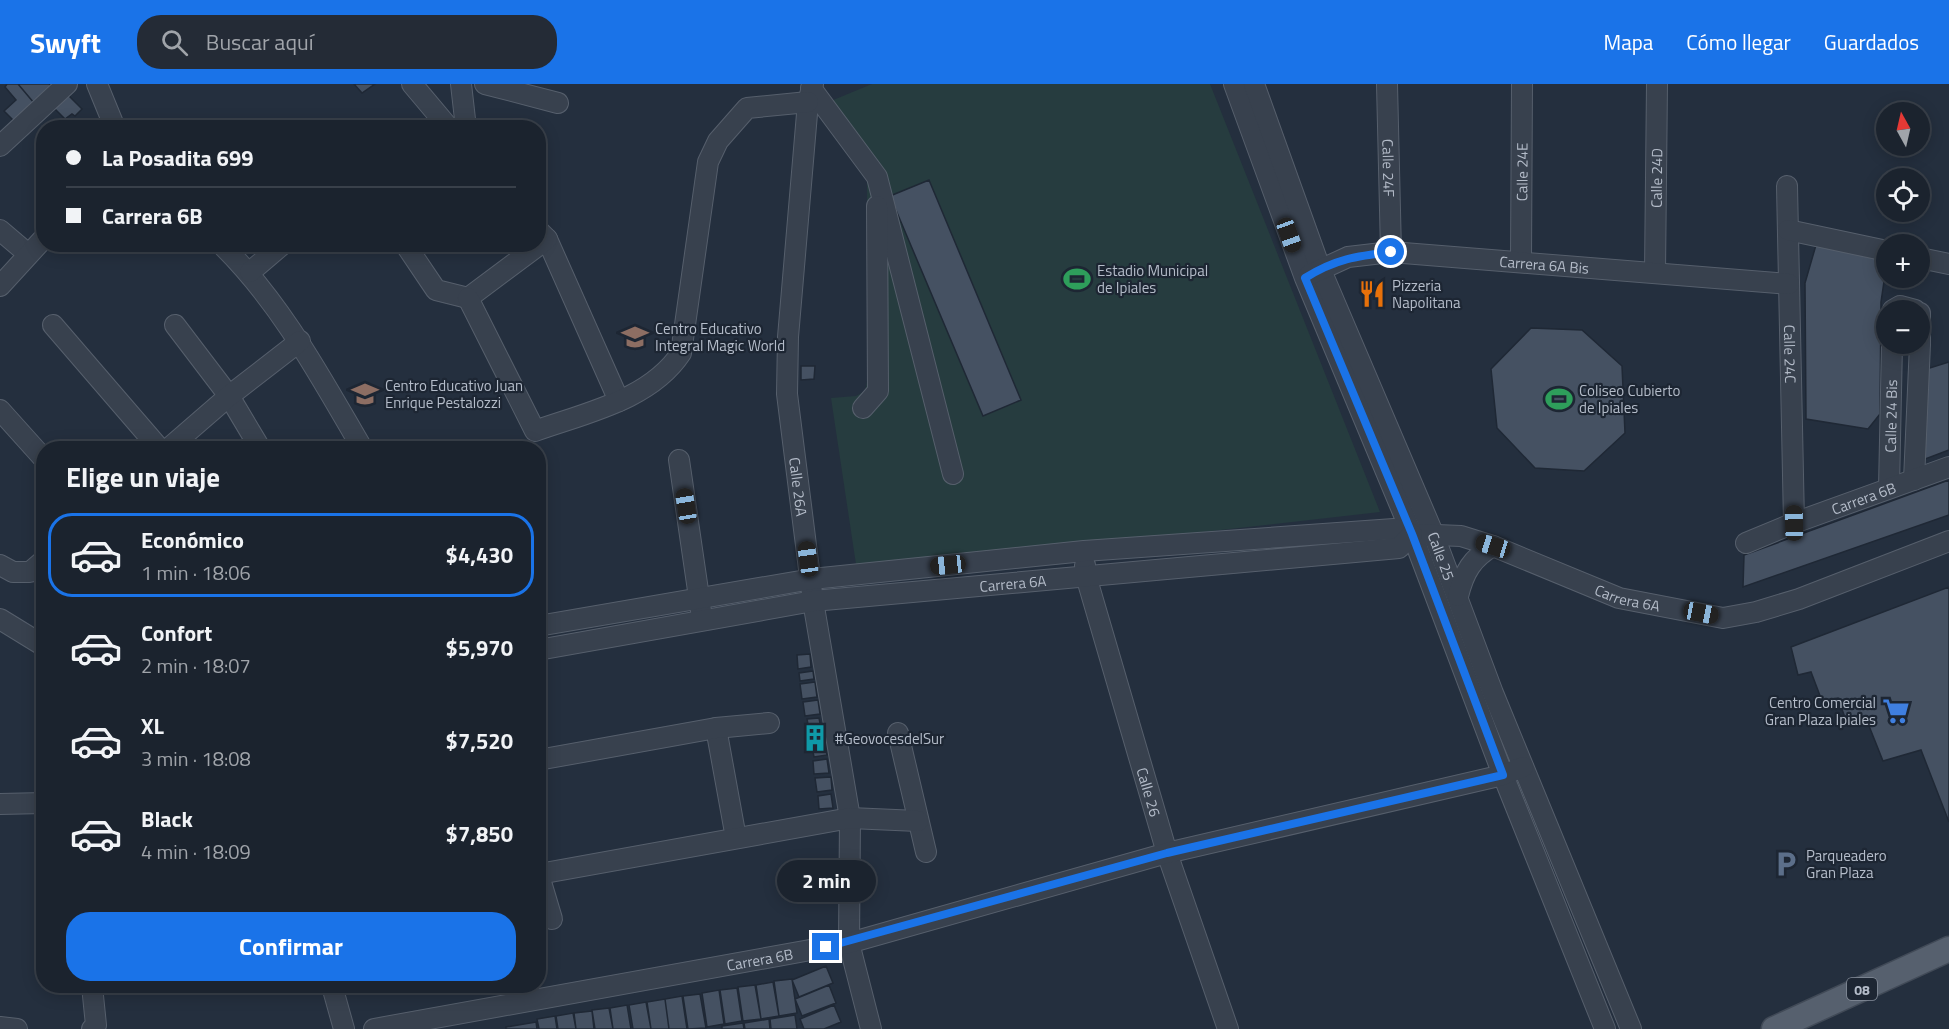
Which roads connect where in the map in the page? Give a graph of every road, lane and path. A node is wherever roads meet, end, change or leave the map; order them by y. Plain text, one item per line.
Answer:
1 (67, 84) edge
2 (97, 84) edge
3 (412, 84) edge
4 (460, 84) edge
5 (485, 84) edge
6 (1234, 84) edge
7 (1254, 84) edge
8 (1387, 84) edge
9 (1522, 84) edge
10 (1657, 84) edge
11 (810, 91) edge
12 (558, 103) dead end
13 (112, 120) edge
14 (442, 120) edge
15 (465, 120) edge
16 (0, 146) edge
17 (877, 177) junction
18 (1787, 186) dead end
19 (0, 230) edge
20 (1788, 230) junction
21 (546, 241) edge
22 (36, 245) edge
23 (1876, 249) edge
24 (229, 252) edge
25 (274, 252) edge
26 (410, 252) edge
27 (522, 252) edge
28 (1391, 252) junction
29 (27, 253) junction
30 (1521, 260) junction
31 (1930, 260) edge
32 (1949, 264) edge
33 (250, 272) junction
34 (1655, 272) junction
35 (1313, 273) junction
36 (1789, 285) junction
37 (0, 286) edge
38 (468, 298) junction
39 (175, 325) dead end
40 (53, 326) dead end
41 (300, 341) junction
42 (1892, 354) edge
43 (1920, 354) edge
44 (229, 396) junction
45 (619, 401) junction
46 (863, 408) dead end
47 (0, 410) edge
48 (153, 441) edge
49 (177, 441) edge
50 (256, 441) edge
51 (358, 441) edge
52 (36, 450) edge
53 (679, 460) dead end
54 (1949, 467) edge
55 (953, 474) dead end
56 (1914, 480) junction
57 (1889, 488) junction
58 (1794, 523) junction
59 (1433, 533) junction
60 (1412, 534) junction
61 (1949, 541) edge
62 (1746, 543) dead end
63 (1493, 546) junction
64 (1084, 550) junction
65 (0, 565) edge
66 (36, 567) edge
67 (1086, 576) junction
68 (812, 579) junction
69 (1458, 596) junction
70 (700, 598) junction
71 (813, 602) junction
72 (0, 619) edge
73 (702, 623) junction
74 (546, 625) edge
75 (36, 641) edge
76 (546, 649) edge
77 (769, 723) dead end
78 (716, 728) junction
79 (898, 733) dead end
80 (546, 759) edge
81 (1523, 767) junction
82 (1503, 775) junction
83 (36, 803) edge
84 (0, 804) edge
85 (850, 818) junction
86 (918, 821) junction
87 (736, 838) junction
88 (926, 852) dead end
89 (1167, 853) junction
90 (546, 872) edge
91 (546, 898) edge
92 (552, 919) dead end
93 (849, 943) junction
94 (1949, 949) edge
95 (93, 993) edge
96 (334, 993) edge
97 (1223, 1027) edge
98 (92, 1029) edge
99 (344, 1029) edge
100 (374, 1029) edge
101 (871, 1029) edge
102 (1605, 1029) edge
103 (1631, 1029) edge
104 (1774, 1029) edge

1 - 16 street
2 - 13 street
3 - 14 street
4 - 15 street
5 - 12 street
6 - 35 street, Calle 25
7 - 35 street, Calle 25
8 - 28 street, Calle 24F
9 - 30 street, Calle 24E
10 - 34 street, Calle 24D
11 - 17 street
11 - 45 street
11 - 68 street, Calle 26A
17 - 46 street
17 - 55 street
18 - 20 street, Calle 24C
19 - 29 street
20 - 23 street
20 - 36 street, Calle 24C
21 - 45 street
22 - 29 street
24 - 33 street
25 - 33 street
26 - 38 street
27 - 38 street
28 - 30 street, Carrera 6A Bis
28 - 35 street, Carrera 6A Bis
29 - 37 street
30 - 34 street, Carrera 6A Bis
31 - 32 street
33 - 41 street
34 - 36 street, Carrera 6A Bis
35 - 59 street, Calle 25
35 - 60 street, Calle 25
36 - 58 street, Calle 24C
38 - 45 street
39 - 44 street
40 - 48 street
41 - 44 street
41 - 51 street
42 - 57 street, Calle 24 Bis
43 - 56 street, Calle 24 Bis
44 - 49 street
44 - 50 street
47 - 52 street
53 - 70 street
54 - 56 street, Carrera 6B
56 - 57 street, Carrera 6B
57 - 58 street, Carrera 6B
58 - 62 street, Carrera 6B
59 - 60 street, Carrera 6A
59 - 63 street, Carrera 6A
59 - 69 street, Calle 25
60 - 64 street, Carrera 6A
60 - 67 street, Carrera 6A
60 - 82 street, Calle 25
61 - 63 street, Carrera 6A
63 - 69 street
64 - 67 street, Calle 26
64 - 68 street, Carrera 6A
65 - 66 street
67 - 71 street, Carrera 6A
67 - 89 street, Calle 26
68 - 70 street, Carrera 6A
68 - 71 street, Calle 26A
69 - 81 street, Calle 25
70 - 73 street
70 - 74 street, Carrera 6A
71 - 73 street, Carrera 6A
71 - 85 street, Calle 26A
72 - 75 street
73 - 76 street, Carrera 6A
77 - 78 street
78 - 80 street
78 - 87 street
79 - 86 street
81 - 82 street, Carrera 6B
81 - 103 street, Calle 25
82 - 89 street, Carrera 6B
82 - 102 street, Calle 25
83 - 84 street
85 - 86 street
85 - 87 street
85 - 93 street, Calle 26A
86 - 88 street
87 - 90 street
89 - 93 street, Carrera 6B
89 - 97 street, Calle 26
91 - 92 street
93 - 100 street, Carrera 6B
93 - 101 street, Calle 26A
94 - 104 main road, 08
95 - 98 street
96 - 99 street

